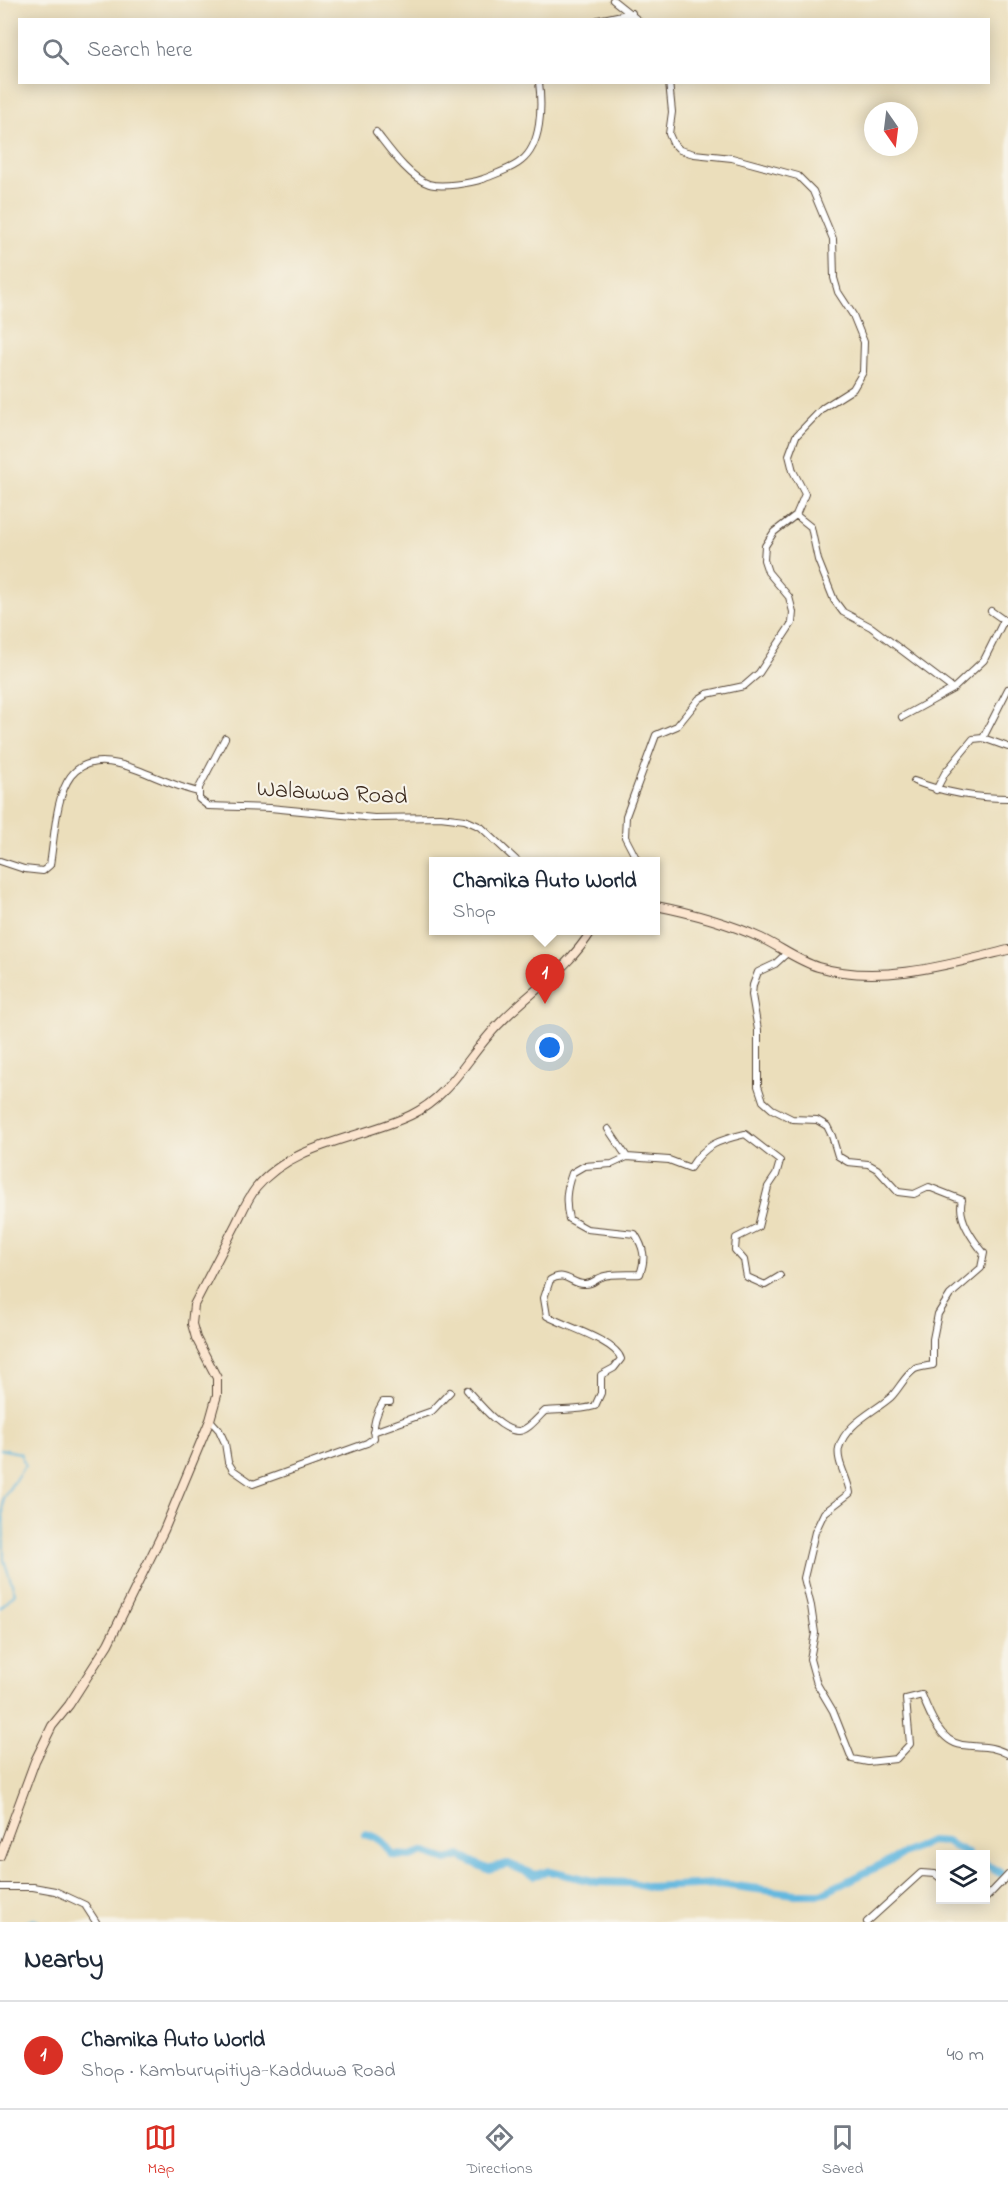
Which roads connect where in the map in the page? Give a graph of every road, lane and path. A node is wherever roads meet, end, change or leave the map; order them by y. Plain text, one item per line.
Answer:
1 (614, 0) edge
2 (632, 13) junction
3 (608, 18) edge
4 (636, 18) edge
5 (539, 84) edge
6 (669, 84) edge
7 (376, 132) dead end
8 (796, 515) junction
9 (991, 611) dead end
10 (1006, 622) edge
11 (953, 689) junction
12 (1008, 689) edge
13 (902, 717) dead end
14 (225, 738) dead end
15 (983, 738) junction
16 (1008, 747) edge
17 (914, 781) dead end
18 (936, 790) junction
19 (199, 792) junction
20 (1008, 798) edge
21 (514, 857) edge
22 (636, 857) edge
23 (0, 861) edge
24 (660, 907) edge
25 (586, 935) edge
26 (1008, 950) edge
27 (787, 953) junction
28 (608, 1128) dead end
29 (627, 1157) junction
30 (780, 1276) dead end
31 (467, 1390) dead end
32 (450, 1392) dead end
33 (390, 1402) dead end
34 (210, 1420) junction
35 (373, 1432) junction
36 (1008, 1754) edge
37 (0, 1856) edge
38 (936, 1875) edge
39 (1008, 1875) edge
40 (0, 1887) edge
41 (990, 1894) edge
42 (96, 1922) edge
43 (867, 1922) edge

1 - 2 street
2 - 3 street
2 - 4 street
5 - 7 street
6 - 8 street
8 - 11 street
8 - 22 street
9 - 10 street
10 - 11 street
11 - 13 street
12 - 15 street
14 - 19 street
15 - 16 street
15 - 18 street
17 - 18 street
18 - 20 street
19 - 21 street, Walawwa Road
19 - 23 street
24 - 27 main road
25 - 34 main road
26 - 27 main road
27 - 36 street
28 - 29 street
29 - 30 street
29 - 31 street
32 - 35 street
33 - 35 street
34 - 35 street
34 - 37 main road
38 - 43 street
39 - 41 street
40 - 42 street

